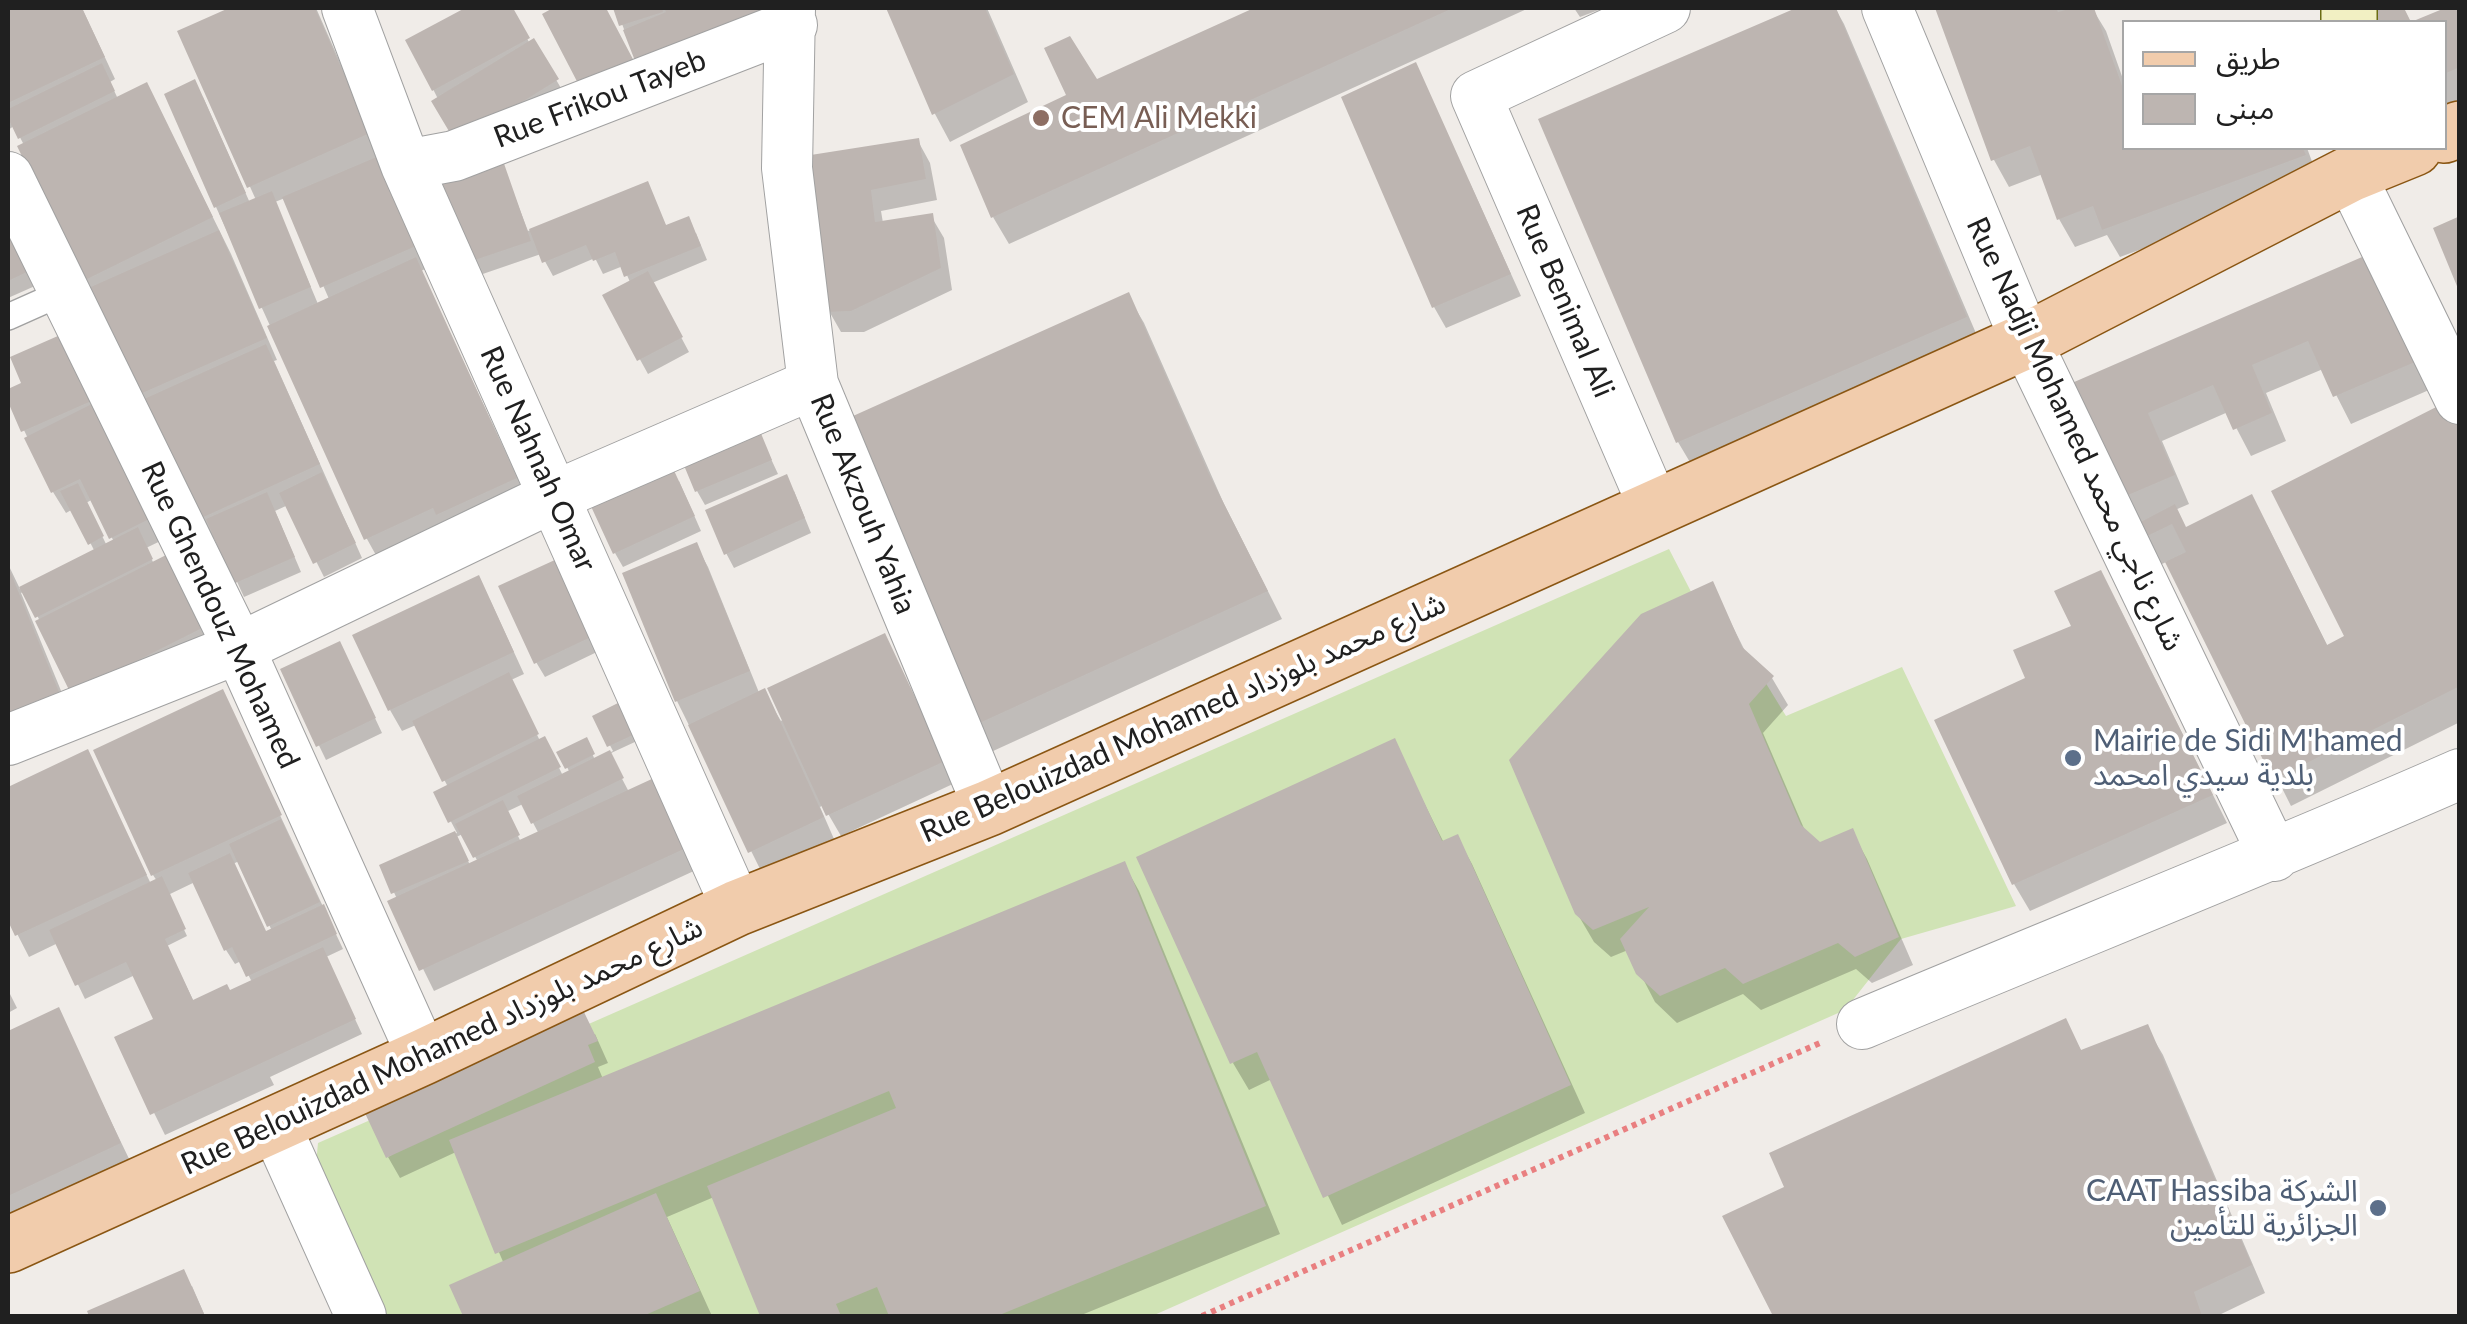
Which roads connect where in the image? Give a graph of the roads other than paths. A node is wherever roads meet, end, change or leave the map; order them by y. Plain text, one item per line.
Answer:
1 (347, 8) edge
2 (1665, 8) edge
3 (1887, 8) edge
4 (791, 16) edge
5 (2404, 150) edge
6 (2350, 161) edge
7 (406, 165) junction
8 (8, 177) edge
9 (64, 292) junction
10 (8, 317) edge
11 (2026, 341) junction
12 (814, 384) junction
13 (2460, 399) edge
14 (555, 496) junction
15 (1654, 507) junction
16 (239, 648) junction
17 (8, 740) edge
18 (2460, 774) edge
19 (989, 808) junction
20 (2274, 856) junction
21 (737, 908) junction
22 (1862, 1024) road end
23 (423, 1057) junction
24 (274, 1125) junction
25 (8, 1245) edge
26 (361, 1316) edge

1 - 7 street, Rue Nahnah Omar
2 - 15 street, Rue Benimal Ali
3 - 11 street, Rue Nadji Mohamed شارع ناجي محمد
4 - 7 street, Rue Frikou Tayeb
4 - 12 street, Rue Akzouh Yahia
5 - 6 main road, Rue Belouizdad Mohamed شارع محمد بلوزداد
6 - 11 main road, Rue Belouizdad Mohamed شارع محمد بلوزداد
6 - 13 street
7 - 14 street, Rue Nahnah Omar
8 - 9 street, Rue Ghendouz Mohamed
9 - 10 lane
9 - 16 street, Rue Ghendouz Mohamed
11 - 15 main road, Rue Belouizdad Mohamed شارع محمد بلوزداد
11 - 20 street, Rue Nadji Mohamed شارع ناجي محمد
12 - 14 street
12 - 19 street, Rue Akzouh Yahia
14 - 16 street
14 - 21 street, Rue Nahnah Omar
15 - 19 main road, Rue Belouizdad Mohamed شارع محمد بلوزداد
16 - 17 street
16 - 23 street, Rue Ghendouz Mohamed
18 - 20 street
19 - 21 main road, Rue Belouizdad Mohamed شارع محمد بلوزداد
20 - 22 street
21 - 23 main road, Rue Belouizdad Mohamed شارع محمد بلوزداد
23 - 24 main road, Rue Belouizdad Mohamed شارع محمد بلوزداد
24 - 25 main road, Rue Belouizdad Mohamed شارع محمد بلوزداد
24 - 26 street

